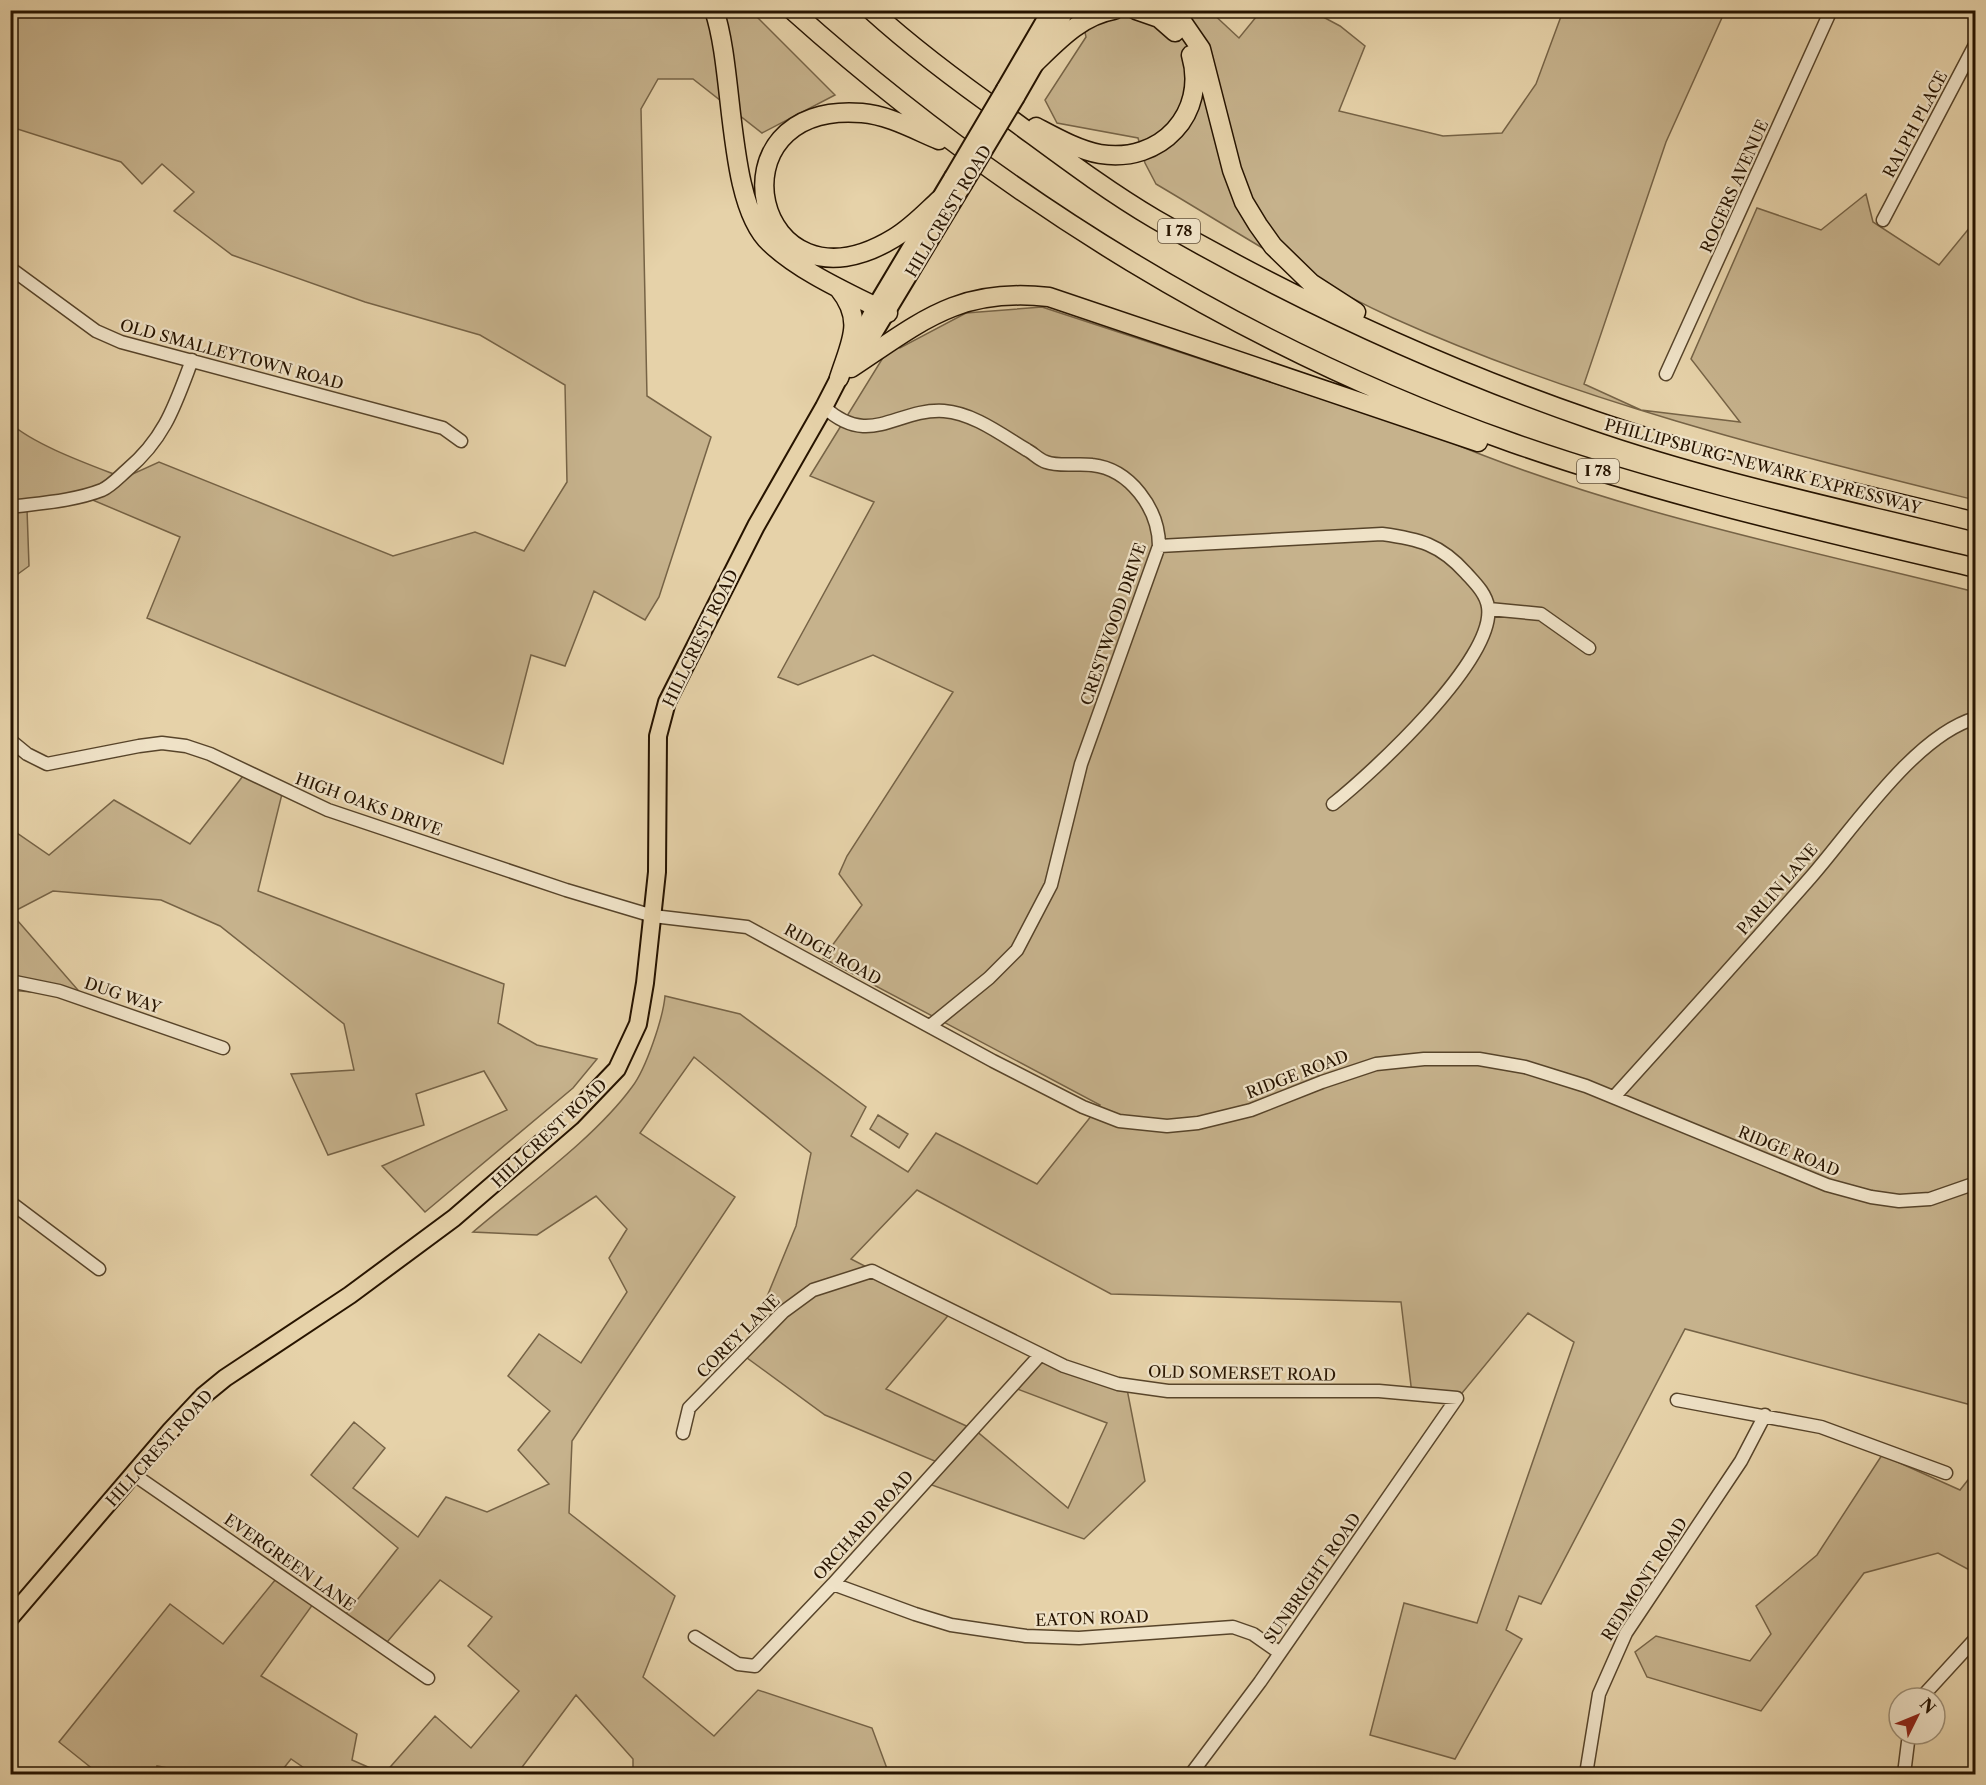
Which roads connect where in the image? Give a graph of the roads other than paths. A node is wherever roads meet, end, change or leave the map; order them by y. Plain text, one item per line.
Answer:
1 (714, 10) edge
2 (792, 10) edge
3 (871, 10) edge
4 (1050, 10) edge
5 (1066, 10) edge
6 (1114, 10) edge
7 (1136, 10) edge
8 (1168, 10) edge
9 (1831, 10) edge
10 (1976, 43) edge
11 (1034, 65) junction
12 (1010, 93) junction
13 (979, 97) junction
14 (961, 148) junction
15 (958, 181) junction
16 (939, 200) junction
17 (1883, 220) dead end
18 (10, 268) edge
19 (836, 285) junction
20 (882, 309) junction
21 (1394, 340) junction
22 (192, 360) junction
23 (845, 373) junction
24 (1666, 375) dead end
25 (824, 407) junction
26 (460, 441) dead end
27 (10, 507) edge
28 (1747, 513) junction
29 (1976, 522) edge
30 (1159, 546) junction
31 (1976, 568) edge
32 (1489, 609) junction
33 (1589, 648) dead end
34 (1976, 718) edge
35 (10, 740) edge
36 (1333, 804) dead end
37 (653, 916) junction
38 (10, 981) edge
39 (930, 1026) junction
40 (223, 1048) dead end
41 (1614, 1097) junction
42 (1976, 1183) edge
43 (10, 1202) edge
44 (99, 1269) dead end
45 (872, 1271) joint
46 (1040, 1355) junction
47 (1457, 1398) joint
48 (1677, 1400) dead end
49 (1765, 1415) junction
50 (683, 1433) dead end
51 (1946, 1473) dead end
52 (133, 1474) junction
53 (833, 1584) junction
54 (10, 1618) edge
55 (695, 1637) dead end
56 (1976, 1638) edge
57 (1280, 1653) junction
58 (428, 1678) dead end
59 (1932, 1686) edge
60 (1908, 1746) edge
61 (1191, 1774) edge
62 (1586, 1774) edge
63 (1904, 1774) edge

1 - 19 highway
2 - 14 highway, I 78
3 - 13 highway, PHILLIPSBURG-NEWARK EXPRESSWAY / I 78
4 - 12 main road, HILLCREST ROAD
5 - 11 main road, HILLCREST ROAD
6 - 11 highway
7 - 13 highway
8 - 21 highway
9 - 24 street, ROGERS AVENUE
10 - 17 street, RALPH PLACE
11 - 12 main road, HILLCREST ROAD
12 - 15 main road, HILLCREST ROAD, bridge
13 - 21 highway, PHILLIPSBURG-NEWARK EXPRESSWAY / I 78
14 - 16 highway
14 - 28 highway, I 78
15 - 16 main road, HILLCREST ROAD
15 - 20 main road, HILLCREST ROAD
16 - 20 main road, HILLCREST ROAD
18 - 22 street, OLD SMALLEYTOWN ROAD
19 - 20 highway
19 - 23 highway
20 - 23 main road, HILLCREST ROAD
21 - 29 highway, PHILLIPSBURG-NEWARK EXPRESSWAY / I 78
22 - 26 street, OLD SMALLEYTOWN ROAD
22 - 27 street
23 - 25 main road, HILLCREST ROAD
23 - 28 highway
25 - 30 street, CRESTWOOD DRIVE
25 - 37 main road, HILLCREST ROAD
28 - 31 highway, I 78
30 - 32 street
30 - 39 street, CRESTWOOD DRIVE
32 - 33 street
32 - 36 street
34 - 41 street, PARLIN LANE
35 - 37 street, HIGH OAKS DRIVE
37 - 39 street, RIDGE ROAD
37 - 52 main road, HILLCREST ROAD
38 - 40 street, DUG WAY
39 - 41 street, RIDGE ROAD
41 - 42 street, RIDGE ROAD
43 - 44 street
45 - 46 street, OLD SOMERSET ROAD
45 - 50 street, COREY LANE
46 - 47 street, OLD SOMERSET ROAD
46 - 53 street, ORCHARD ROAD
47 - 57 street, SUNBRIGHT ROAD
48 - 49 street
49 - 51 street
49 - 62 street, REDMONT ROAD
52 - 54 main road, HILLCREST ROAD
52 - 58 street, EVERGREEN LANE
53 - 55 street, ORCHARD ROAD
53 - 57 street, EATON ROAD
56 - 59 street
57 - 61 street, SUNBRIGHT ROAD
60 - 63 street

